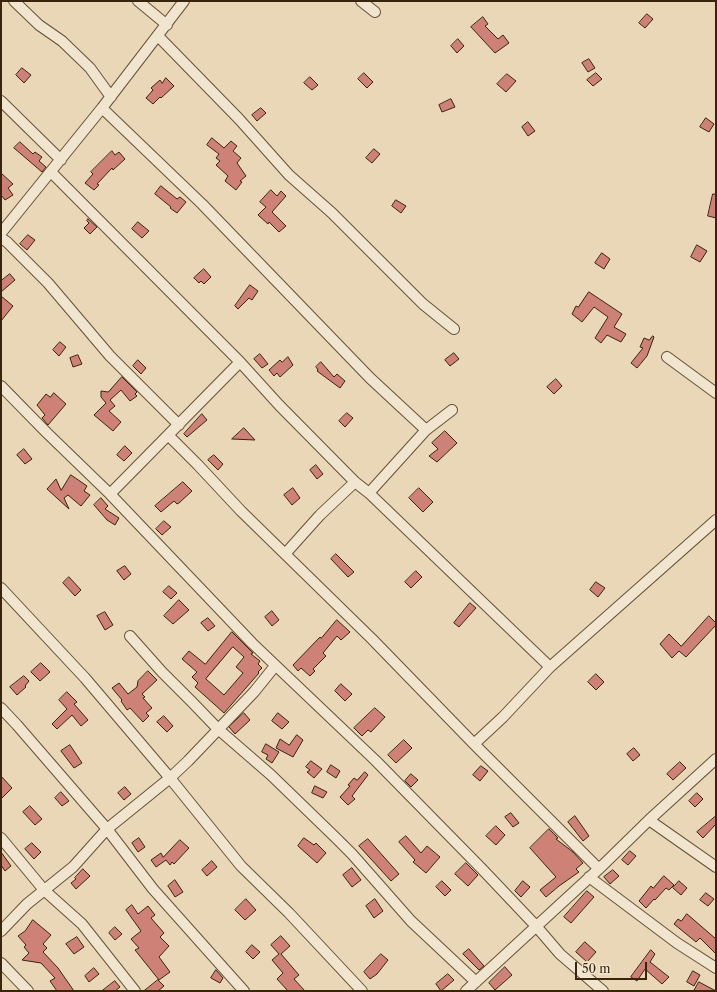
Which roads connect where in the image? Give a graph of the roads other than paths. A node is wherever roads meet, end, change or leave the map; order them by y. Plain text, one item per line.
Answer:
1 (14, 1) edge
2 (138, 1) edge
3 (184, 1) edge
4 (361, 1) edge
5 (375, 12) dead end
6 (167, 25) junction
7 (158, 36) junction
8 (111, 97) junction
9 (1, 101) edge
10 (102, 108) junction
11 (61, 160) junction
12 (51, 172) junction
13 (1, 233) edge
14 (1, 238) edge
15 (454, 329) dead end
16 (667, 357) dead end
17 (240, 362) junction
18 (1, 386) edge
19 (716, 393) edge
20 (452, 410) dead end
21 (179, 424) junction
22 (426, 430) junction
23 (168, 435) junction
24 (355, 482) junction
25 (370, 493) junction
26 (110, 494) junction
27 (716, 520) edge
28 (285, 554) junction
29 (1, 588) edge
30 (130, 636) dead end
31 (275, 666) junction
32 (550, 667) junction
33 (1, 708) edge
34 (218, 729) junction
35 (474, 744) junction
36 (716, 760) edge
37 (170, 778) junction
38 (649, 820) junction
39 (107, 829) junction
40 (1, 838) edge
41 (716, 867) edge
42 (599, 868) junction
43 (589, 877) junction
44 (44, 890) junction
45 (536, 926) junction
46 (1, 931) edge
47 (1, 963) edge
48 (716, 968) edge
49 (476, 982) junction
50 (28, 991) edge
51 (135, 991) edge
52 (244, 991) edge
53 (362, 991) edge
54 (466, 991) edge
55 (603, 991) edge

1 - 8 street
2 - 6 street
3 - 6 street
4 - 5 street
6 - 7 street
7 - 8 street
7 - 15 street
8 - 10 street
9 - 11 street
10 - 11 street
10 - 22 street
11 - 12 street
12 - 13 street
12 - 17 street
14 - 21 street
16 - 19 street
17 - 21 street
17 - 24 street
18 - 26 street
20 - 22 street
21 - 23 street
22 - 25 street
23 - 26 street
23 - 28 street
24 - 25 street
24 - 28 street
25 - 32 street
26 - 31 street
27 - 32 street
28 - 35 street
29 - 37 street
30 - 34 street
31 - 34 street
31 - 45 street
32 - 35 street
33 - 39 street
34 - 37 street
34 - 49 street
35 - 42 street
36 - 38 street
37 - 39 street
37 - 53 street
38 - 41 street
38 - 42 street
39 - 44 street
39 - 52 street
40 - 44 street
42 - 43 street
43 - 45 street
43 - 48 street
44 - 46 street
44 - 51 street
45 - 49 street
45 - 55 street
47 - 50 street
49 - 54 street

